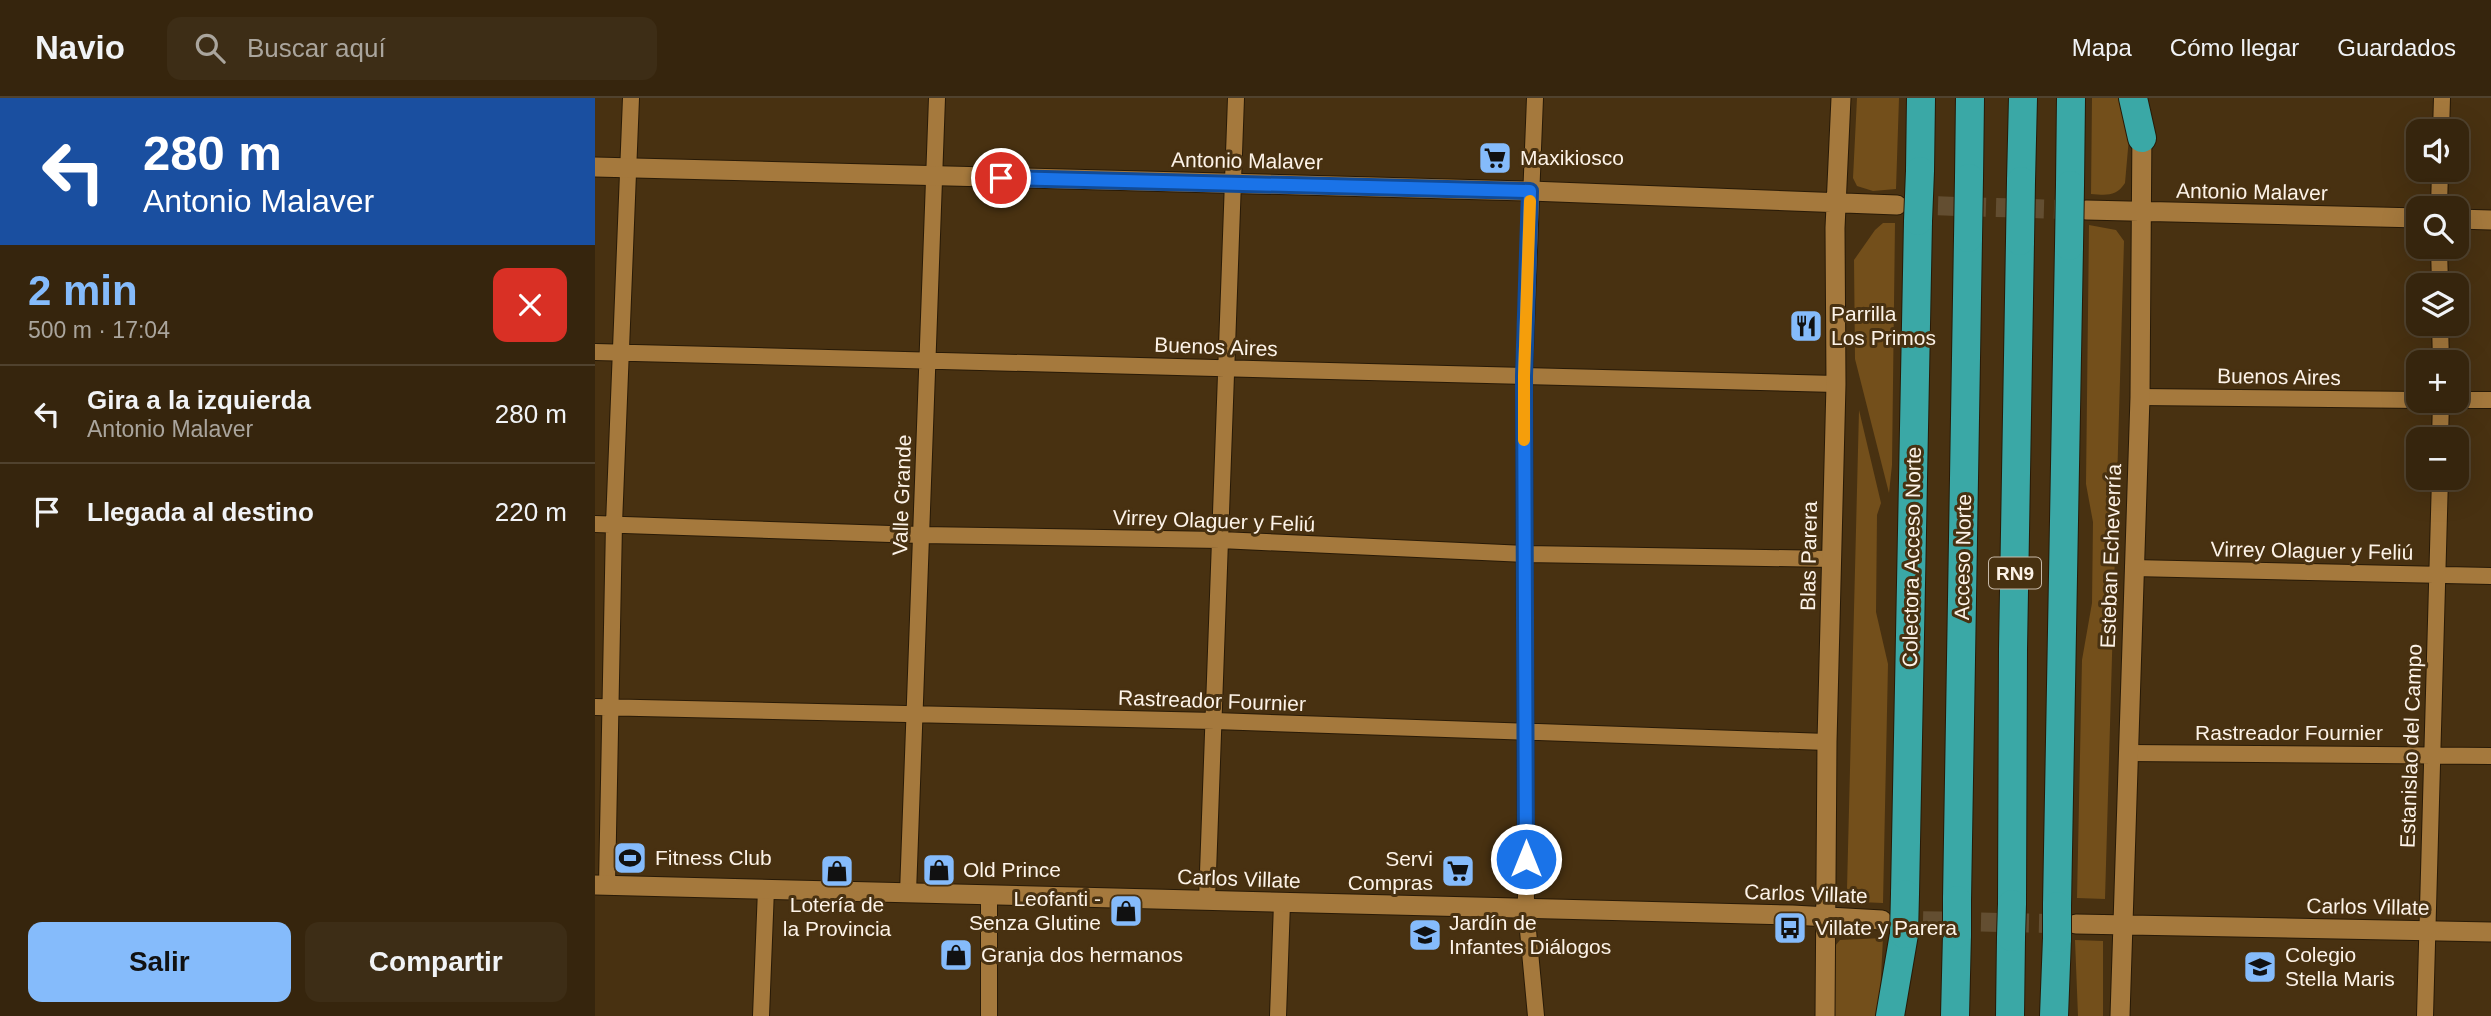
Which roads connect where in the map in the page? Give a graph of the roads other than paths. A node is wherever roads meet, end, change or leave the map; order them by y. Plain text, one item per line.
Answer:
1 (631, 98) edge
2 (937, 98) edge
3 (1236, 98) edge
4 (1535, 98) edge
5 (1842, 98) edge
6 (1921, 98) edge
7 (1970, 98) edge
8 (2023, 98) edge
9 (2071, 98) edge
10 (2133, 98) edge
11 (2142, 98) edge
12 (2442, 98) edge
13 (2441, 119) edge
14 (2142, 138) junction
15 (595, 167) edge
16 (627, 168) junction
17 (934, 176) junction
18 (1234, 183) junction
19 (1530, 191) junction
20 (1836, 203) junction
21 (2085, 210) tunnel mouth
22 (1908, 213) junction
23 (2142, 213) junction
24 (2406, 218) edge
25 (2469, 219) edge
26 (2491, 220) edge
27 (595, 352) edge
28 (621, 353) junction
29 (928, 361) junction
30 (1226, 369) junction
31 (1524, 376) junction
32 (1836, 384) junction
33 (2140, 397) junction
34 (2406, 400) edge
35 (2469, 400) edge
36 (2491, 400) edge
37 (2439, 490) edge
38 (595, 524) edge
39 (614, 524) junction
40 (922, 536) junction
41 (1220, 540) junction
42 (1526, 554) junction
43 (1832, 559) junction
44 (2133, 568) junction
45 (2438, 574) junction
46 (2491, 576) edge
47 (595, 707) edge
48 (612, 707) junction
49 (915, 714) junction
50 (1215, 721) junction
51 (1525, 733) junction
52 (1827, 742) junction
53 (2128, 753) junction
54 (2431, 755) junction
55 (2491, 756) edge
56 (601, 885) edge
57 (766, 890) junction
58 (908, 893) junction
59 (989, 895) junction
60 (1207, 901) junction
61 (1282, 903) junction
62 (1526, 909) junction
63 (1825, 916) junction
64 (2122, 925) junction
65 (1893, 927) junction
66 (2061, 927) junction
67 (2426, 931) junction
68 (2491, 932) edge
69 (761, 1016) edge
70 (989, 1016) edge
71 (1278, 1016) edge
72 (1536, 1016) edge
73 (1825, 1016) edge
74 (1890, 1016) edge
75 (1903, 1016) edge
76 (1955, 1016) edge
77 (2010, 1016) edge
78 (2054, 1016) edge
79 (2065, 1016) edge
80 (2120, 1016) edge
81 (2425, 1016) edge

1 - 16 street
2 - 17 street, Valle Grande
3 - 18 street
4 - 19 street
5 - 20 street, Blas Parera
6 - 22 highway, Colectora Acceso Norte, bridge
7 - 76 highway, Acceso Norte / RN9, bridge
8 - 77 highway, RN9, bridge
9 - 66 highway, bridge
10 - 14 highway
11 - 14 street, Esteban Echeverría
12 - 13 street
14 - 23 street, Esteban Echeverría
15 - 16 street, Antonio Malaver
16 - 17 street, Antonio Malaver
16 - 28 street
17 - 18 street, Antonio Malaver
17 - 29 street, Valle Grande
18 - 19 street, Antonio Malaver
18 - 30 street
19 - 20 street, Antonio Malaver
19 - 31 street
20 - 22 street, Antonio Malaver
20 - 32 street, Blas Parera
21 - 23 street, Antonio Malaver
22 - 65 highway, Colectora Acceso Norte, bridge
23 - 24 street, Antonio Malaver
23 - 33 street, Esteban Echeverría
25 - 26 street
27 - 28 street, Buenos Aires
28 - 29 street, Buenos Aires
28 - 39 street
29 - 30 street, Buenos Aires
29 - 40 street, Valle Grande
30 - 31 street, Buenos Aires
30 - 41 street
31 - 32 street, Buenos Aires
31 - 42 street
32 - 43 street, Blas Parera
33 - 34 street, Buenos Aires
33 - 44 street, Esteban Echeverría
35 - 36 street
37 - 45 street, Estanislao del Campo
38 - 39 street, Virrey Olaguer y Feliú
39 - 40 street, Virrey Olaguer y Feliú
39 - 48 street
40 - 41 street, Virrey Olaguer y Feliú
40 - 49 street, Valle Grande
41 - 42 street, Virrey Olaguer y Feliú
41 - 50 street
42 - 43 street, Virrey Olaguer y Feliú
42 - 51 street
43 - 52 street, Blas Parera
44 - 45 street, Virrey Olaguer y Feliú
44 - 53 street, Esteban Echeverría
45 - 46 street, Virrey Olaguer y Feliú
45 - 54 street, Estanislao del Campo
47 - 48 street, Rastreador Fournier
48 - 49 street, Rastreador Fournier
48 - 56 street
49 - 50 street, Rastreador Fournier
49 - 58 street, Valle Grande
50 - 51 street, Rastreador Fournier
50 - 60 street
51 - 52 street, Rastreador Fournier
51 - 62 street
52 - 63 street, Blas Parera
53 - 54 street, Rastreador Fournier
53 - 64 street, Esteban Echeverría
54 - 55 street, Rastreador Fournier
54 - 67 street, Estanislao del Campo
56 - 57 street, Carlos Villate
57 - 58 street, Carlos Villate
57 - 69 street
58 - 59 street, Carlos Villate
59 - 60 street, Carlos Villate
59 - 70 street
60 - 61 street, Carlos Villate
61 - 62 street, Carlos Villate
61 - 71 street
62 - 63 street, Carlos Villate
62 - 72 street
63 - 65 street, Carlos Villate
63 - 73 street, Blas Parera
64 - 66 street, Carlos Villate
64 - 67 street, Carlos Villate
64 - 80 street, Esteban Echeverría
65 - 74 highway
65 - 75 highway, Colectora Acceso Norte
66 - 78 highway
66 - 79 highway
67 - 68 street, Carlos Villate
67 - 81 street, Estanislao del Campo

